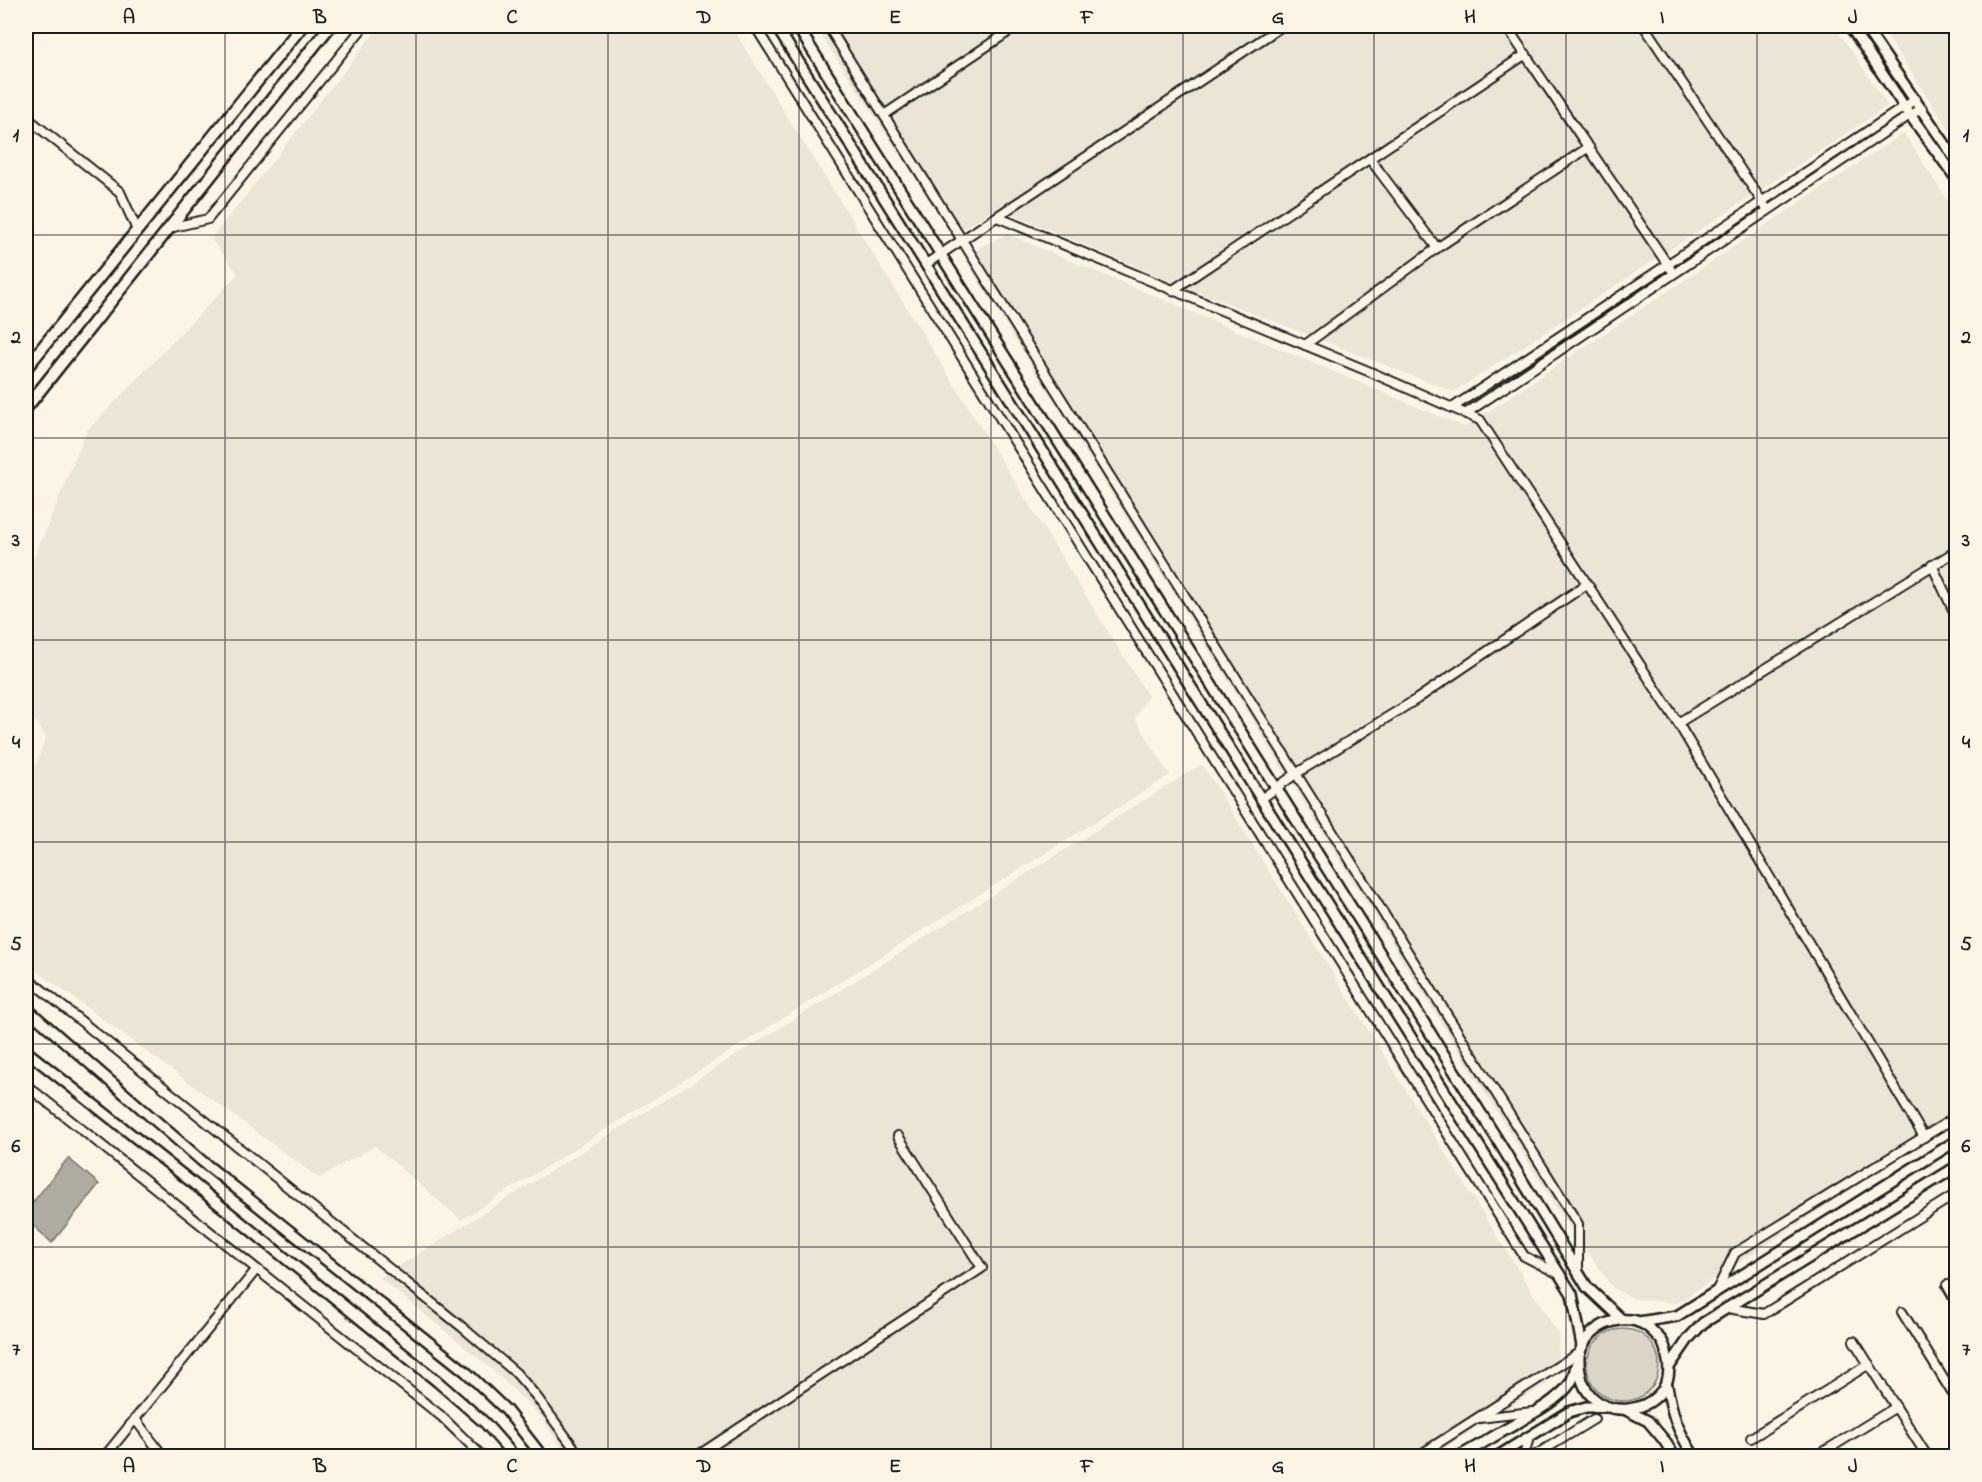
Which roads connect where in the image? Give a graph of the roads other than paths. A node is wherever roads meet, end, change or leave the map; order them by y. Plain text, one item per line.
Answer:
1 (302, 26) edge
2 (330, 26) edge
3 (364, 26) edge
4 (755, 26) edge
5 (776, 26) edge
6 (797, 26) edge
7 (828, 26) edge
8 (1017, 26) edge
9 (1282, 26) edge
10 (1506, 26) edge
11 (1644, 26) edge
12 (1850, 26) edge
13 (1864, 26) edge
14 (1526, 54) junction
15 (1916, 99) junction
16 (1922, 109) junction
17 (1907, 111) junction
18 (884, 115) junction
19 (26, 117) edge
20 (1588, 147) junction
21 (1370, 159) junction
22 (1956, 160) edge
23 (1956, 178) edge
24 (1762, 202) junction
25 (1768, 211) junction
26 (997, 217) junction
27 (169, 228) junction
28 (137, 230) junction
29 (962, 240) junction
30 (1437, 248) junction
31 (941, 254) junction
32 (926, 264) junction
33 (1668, 265) junction
34 (1674, 274) junction
35 (1173, 290) junction
36 (1305, 345) junction
37 (26, 368) edge
38 (26, 408) edge
39 (1452, 408) junction
40 (1466, 414) junction
41 (1956, 551) edge
42 (1932, 566) junction
43 (1587, 584) junction
44 (1956, 616) edge
45 (1678, 723) junction
46 (1297, 773) junction
47 (1277, 789) junction
48 (1261, 799) junction
49 (26, 977) edge
50 (26, 1008) edge
51 (26, 1051) edge
52 (26, 1085) edge
53 (1956, 1117) edge
54 (898, 1136) dead end
55 (1924, 1137) junction
56 (1956, 1141) edge
57 (1956, 1167) edge
58 (1956, 1194) edge
59 (256, 1270) junction
60 (1578, 1271) junction
61 (1560, 1274) junction
62 (1947, 1285) dead end
63 (1716, 1292) junction
64 (1956, 1301) edge
65 (1727, 1308) junction
66 (1902, 1312) dead end
67 (1621, 1319) junction
68 (1639, 1322) junction
69 (1854, 1341) dead end
70 (1580, 1351) junction
71 (1869, 1364) junction
72 (1669, 1367) junction
73 (1666, 1381) junction
74 (1956, 1400) edge
75 (1606, 1407) junction
76 (1896, 1407) junction
77 (1626, 1410) junction
78 (1534, 1412) junction
79 (1477, 1418) junction
80 (135, 1419) junction
81 (1594, 1419) dead end
82 (1529, 1437) junction
83 (1750, 1438) dead end
84 (1693, 1455) edge
85 (105, 1456) edge
86 (163, 1456) edge
87 (482, 1456) edge
88 (514, 1456) edge
89 (542, 1456) edge
90 (580, 1456) edge
91 (697, 1456) edge
92 (1418, 1456) edge
93 (1460, 1456) edge
94 (1498, 1456) edge
95 (1524, 1456) edge
96 (1534, 1456) edge
97 (1674, 1456) edge
98 (1703, 1456) edge
99 (1817, 1456) edge
100 (1924, 1456) edge

1 - 28 main road
2 - 27 main road
3 - 27 street
4 - 61 street
5 - 32 street
6 - 31 street
7 - 18 street
8 - 18 street
9 - 26 street
10 - 14 street
11 - 24 street
12 - 17 street
13 - 15 street
14 - 20 street
14 - 21 street
15 - 16 street
15 - 17 street
16 - 17 street
16 - 22 street
17 - 23 street
17 - 24 street
17 - 25 street
18 - 29 street
19 - 28 street
20 - 30 street
20 - 33 street
21 - 30 street
21 - 35 street
24 - 25 street
24 - 33 street
25 - 34 street
26 - 29 street
26 - 35 street
27 - 38 main road
28 - 37 main road
29 - 31 street
29 - 46 street
30 - 36 street
31 - 32 street
31 - 47 street
32 - 48 street
33 - 34 street
33 - 39 street
34 - 40 street
35 - 36 street
36 - 39 street
39 - 40 street
40 - 43 street
41 - 42 street
42 - 44 street
42 - 45 street
43 - 45 street
43 - 46 street
45 - 55 street
46 - 47 street
46 - 60 street
47 - 48 street
47 - 60 street
48 - 61 street
49 - 90 street
50 - 89 street
51 - 88 street
52 - 59 street
53 - 55 street
54 - 91 street
55 - 63 street
56 - 63 street
57 - 65 street
58 - 65 street
59 - 80 street
59 - 87 street
60 - 67 street
61 - 70 street
62 - 64 street
63 - 68 street
65 - 72 street
66 - 74 street
67 - 68 street
67 - 70 street
68 - 72 street
69 - 71 street
70 - 75 street
70 - 78 street
70 - 79 street
71 - 76 street
71 - 83 street
72 - 73 street
73 - 77 street
73 - 84 street
75 - 77 street
75 - 82 street
76 - 99 street
76 - 100 street
77 - 97 street
78 - 79 street
78 - 93 street
79 - 92 street
80 - 85 street
80 - 86 street
81 - 96 street
82 - 94 street
82 - 95 street
84 - 98 street

